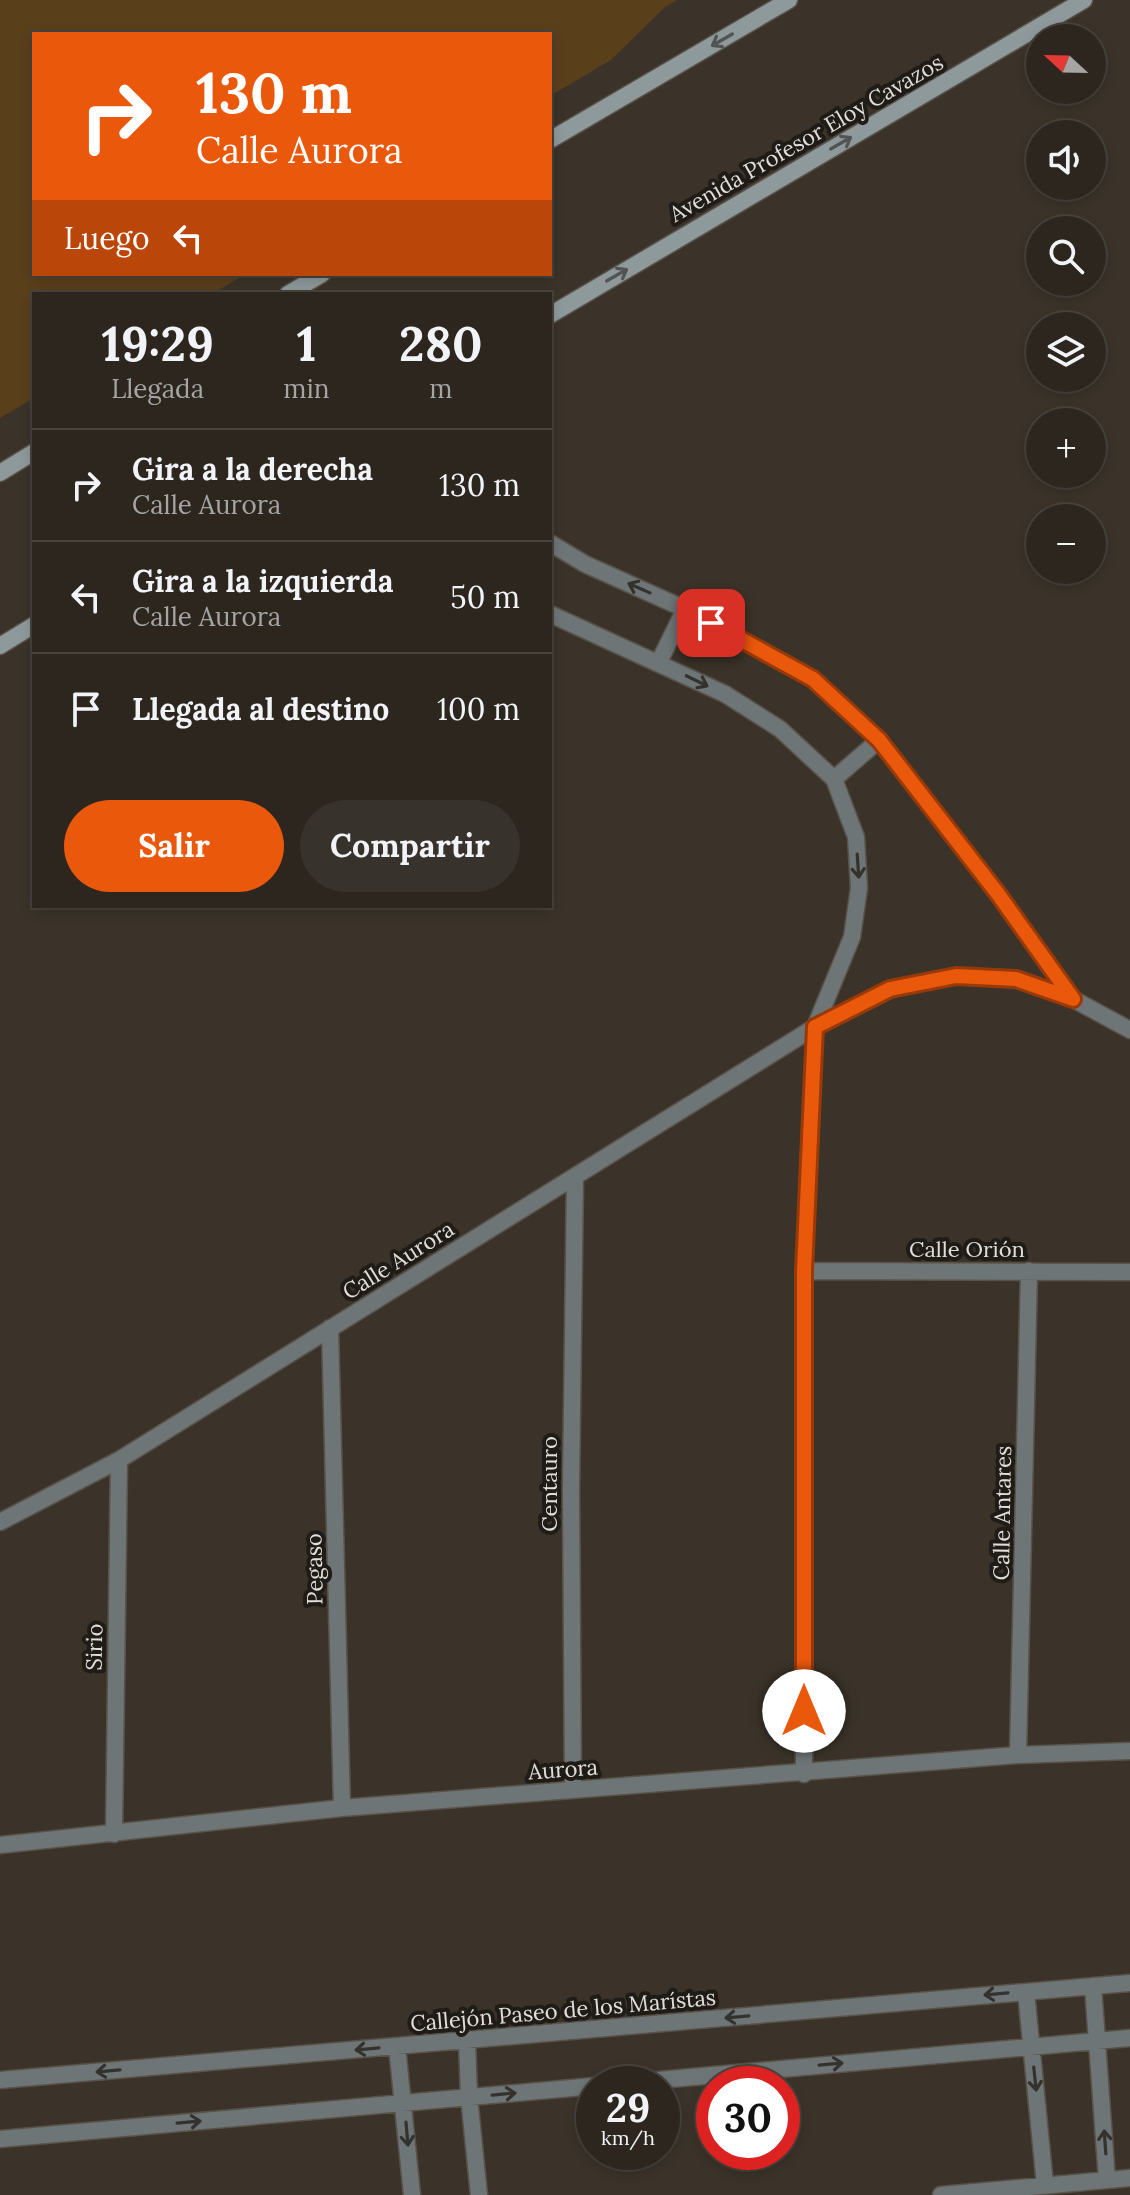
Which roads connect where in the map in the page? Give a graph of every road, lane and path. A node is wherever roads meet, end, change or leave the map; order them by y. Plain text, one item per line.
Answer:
1 (789, 0) edge
2 (1084, 0) edge
3 (552, 139) edge
4 (319, 276) edge
5 (291, 292) edge
6 (552, 314) edge
7 (32, 453) edge
8 (0, 473) edge
9 (552, 544) edge
10 (685, 609) junction
11 (552, 615) edge
12 (32, 626) edge
13 (0, 646) edge
14 (659, 662) junction
15 (879, 740) junction
16 (834, 779) junction
17 (1073, 999) junction
18 (815, 1027) junction
19 (1130, 1030) edge
20 (575, 1177) junction
21 (804, 1271) junction
22 (1029, 1271) junction
23 (1130, 1272) edge
24 (330, 1328) junction
25 (119, 1460) junction
26 (0, 1522) edge
27 (1130, 1751) edge
28 (1018, 1755) junction
29 (804, 1774) junction
30 (573, 1790) junction
31 (342, 1808) junction
32 (114, 1834) junction
33 (0, 1845) edge
34 (1130, 1983) edge
35 (1093, 1986) junction
36 (1026, 1992) junction
37 (1130, 2038) edge
38 (467, 2040) junction
39 (1097, 2040) junction
40 (397, 2046) junction
41 (1031, 2046) junction
42 (680, 2078) edge
43 (0, 2080) edge
44 (576, 2088) edge
45 (469, 2097) junction
46 (404, 2104) junction
47 (0, 2139) edge
48 (1130, 2178) edge
49 (1107, 2180) junction
50 (1045, 2185) junction
51 (412, 2195) edge
52 (479, 2195) edge
53 (941, 2195) edge

1 -> 3 main road
6 -> 2 main road, Avenida Profesor Eloy Cavazos
4 - 5 main road
7 - 8 main road
10 -> 9 street, Calle Aurora
10 - 14 street
10 - 15 street, Calle Aurora
11 - 14 street
12 - 13 main road
14 -> 16 street
15 - 16 street
15 - 17 street, Calle Aurora
16 -> 18 street
17 - 18 street, Calle Aurora
17 - 19 street, Calle Aurora
18 - 20 street, Calle Aurora
18 - 21 street
20 - 24 street, Calle Aurora
20 - 30 street, Centauro
21 - 22 street, Calle Orión
21 - 29 street
22 - 23 street, Calle Orión
22 - 28 street, Calle Antares
24 - 25 street, Calle Aurora
24 - 31 street, Pegaso
25 - 26 street, Calle Aurora
25 - 32 street, Sirio
27 - 28 street, Aurora
28 - 29 street, Aurora
29 - 30 street, Aurora
30 - 31 street, Aurora
31 - 32 street, Aurora
32 - 33 street, Aurora
34 - 35 street, Callejón Paseo de los Marístas
35 - 36 street, Callejón Paseo de los Marístas
35 - 39 street
36 -> 38 street, Callejón Paseo de los Marístas
36 - 41 street
37 - 39 street
38 - 40 street, Callejón Paseo de los Marístas
38 - 45 street
39 - 41 street
49 -> 39 street
40 -> 43 street, Callejón Paseo de los Marístas
40 - 46 street
42 -> 41 street
41 -> 50 street
45 -> 44 street
45 - 46 street
45 - 52 street
47 -> 46 street
46 -> 51 street
48 - 49 street
49 - 50 street
50 - 53 street

